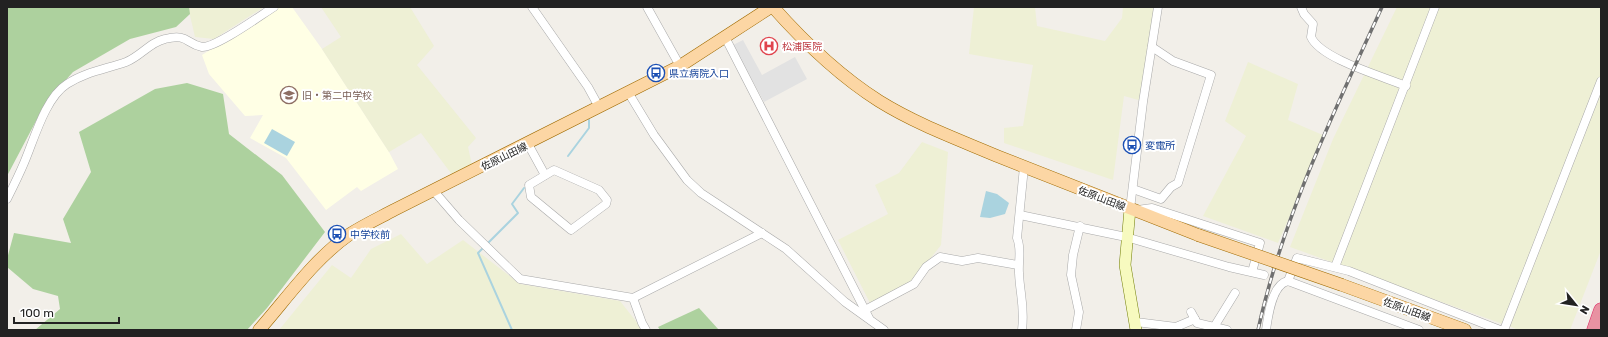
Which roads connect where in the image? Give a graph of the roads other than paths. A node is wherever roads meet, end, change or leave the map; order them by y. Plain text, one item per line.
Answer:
1 (274, 7) edge
2 (532, 7) edge
3 (647, 7) edge
4 (772, 7) edge
5 (1158, 7) edge
6 (1301, 7) edge
7 (1435, 7) edge
8 (725, 37) junction
9 (1152, 47) junction
10 (680, 66) junction
11 (1601, 81) edge
12 (1406, 86) junction
13 (628, 92) junction
14 (599, 107) junction
15 (528, 144) junction
16 (1024, 167) junction
17 (545, 175) junction
18 (1133, 189) junction
19 (434, 190) junction
20 (7, 199) edge
21 (1132, 210) junction
22 (1020, 215) junction
23 (1080, 226) junction
24 (762, 233) junction
25 (1126, 237) junction
26 (1018, 266) junction
27 (1335, 267) junction
28 (1252, 272) junction
29 (1264, 275) dead end
30 (1288, 281) junction
31 (1235, 293) dead end
32 (633, 298) junction
33 (865, 310) junction
34 (1601, 310) edge
35 (870, 320) junction
36 (1136, 326) edge
37 (1214, 327) junction
38 (259, 330) edge
39 (646, 330) edge
40 (884, 330) edge
41 (1022, 330) edge
42 (1076, 330) edge
43 (1227, 330) edge
44 (1266, 330) edge
45 (1419, 330) edge
46 (1465, 330) edge
47 (1500, 330) edge
48 (1504, 330) edge
49 (1594, 330) edge

1 - 20 street
2 - 14 street
3 - 10 street
4 - 8 main road, 佐原山田線
4 - 16 main road, 佐原山田線
5 - 9 street
6 - 12 street
7 - 12 street
8 - 10 main road, 佐原山田線
8 - 33 street
9 - 18 street
9 - 18 street
10 - 13 main road, 佐原山田線
11 - 48 street
12 - 27 street
13 - 14 main road, 佐原山田線
13 - 24 street
14 - 15 main road, 佐原山田線
15 - 17 street
15 - 19 main road, 佐原山田線
16 - 21 main road, 佐原山田線
16 - 22 street
17 - 17 street
18 - 21 street
19 - 32 street
19 - 38 main road, 佐原山田線
21 - 25 street
21 - 28 street
21 - 46 main road, 佐原山田線, bridge
22 - 23 street
22 - 26 street
23 - 25 street
23 - 42 street
24 - 32 street
24 - 35 street
25 - 28 street
25 - 36 street
26 - 33 street
26 - 41 street
27 - 30 street
27 - 47 street
28 - 29 street
30 - 44 street
30 - 45 street
31 - 37 street
32 - 39 street
33 - 35 street
34 - 49 highway
35 - 40 street
36 - 37 street
37 - 43 street

